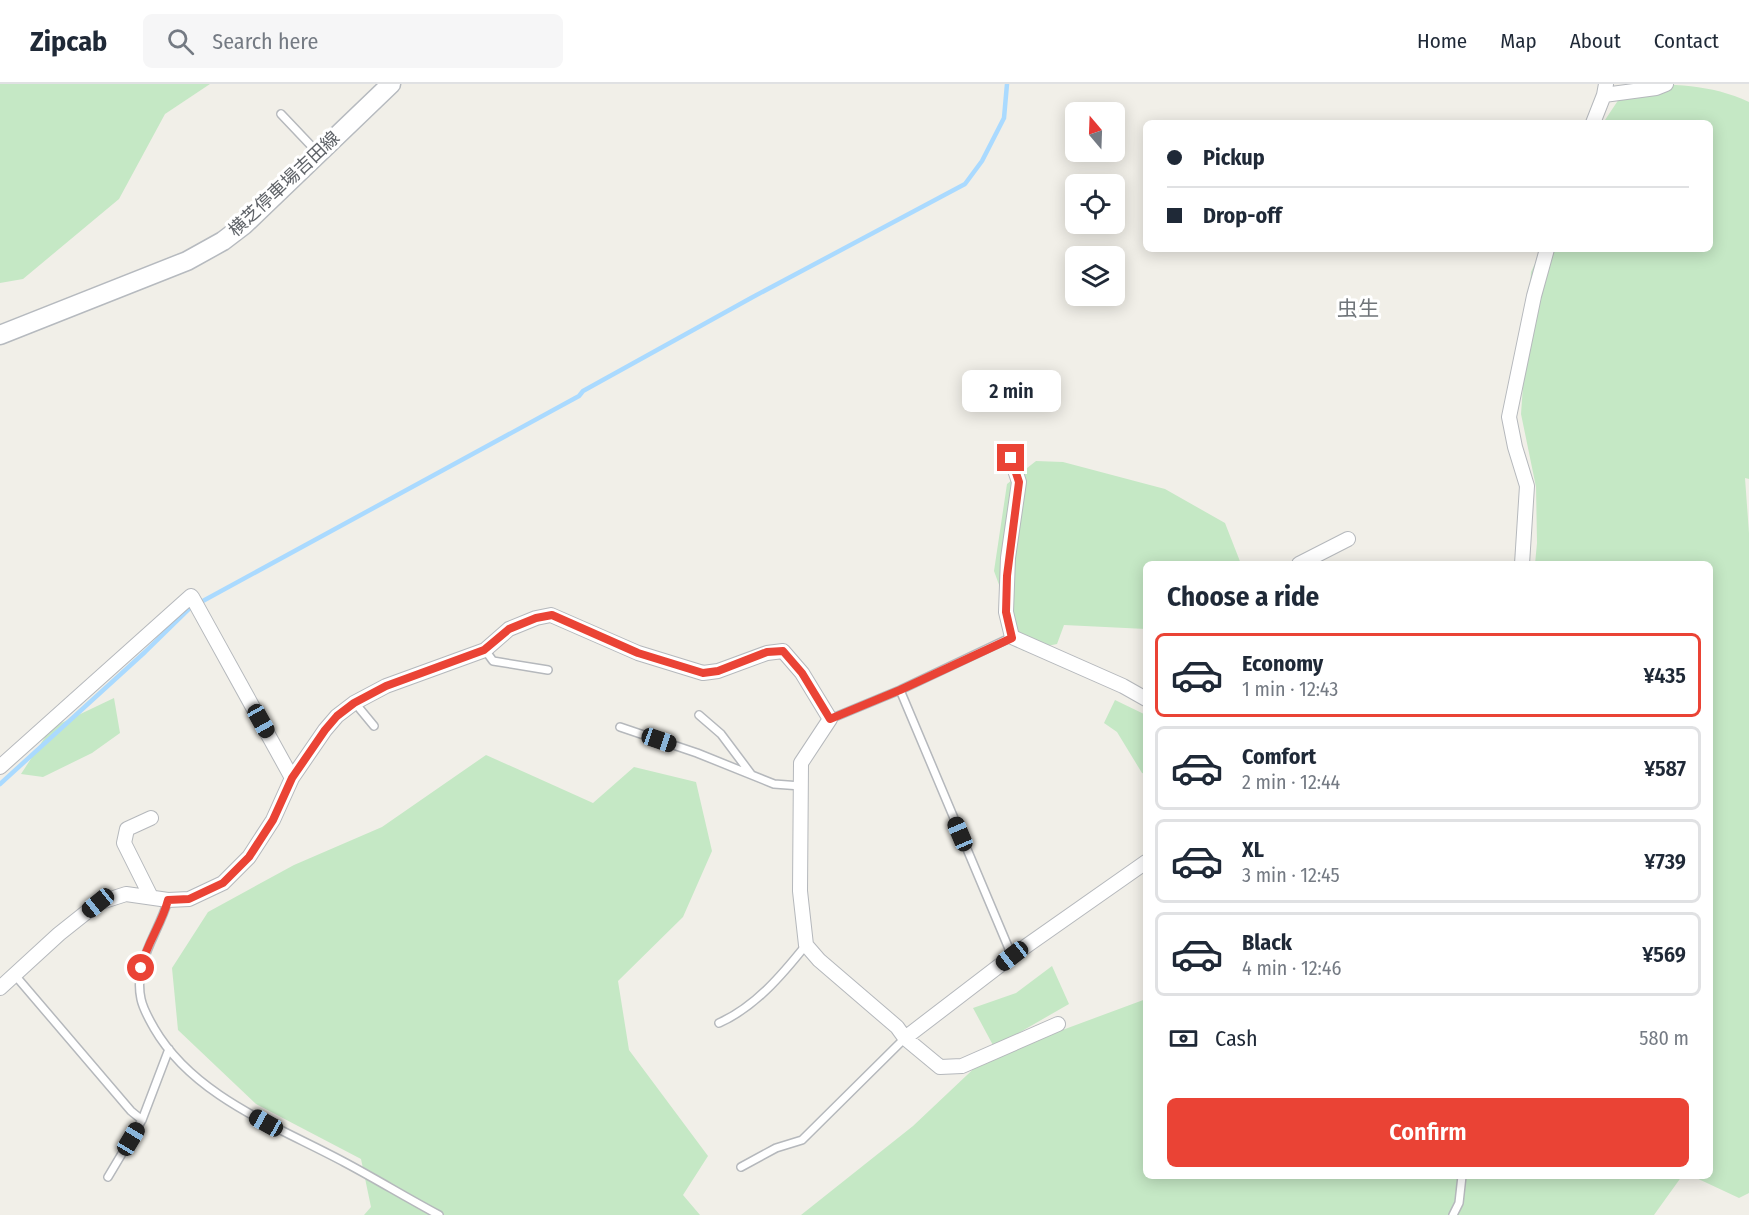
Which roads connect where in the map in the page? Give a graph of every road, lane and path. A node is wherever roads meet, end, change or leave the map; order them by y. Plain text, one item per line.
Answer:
1 (391, 84) edge
2 (1666, 84) edge
3 (1605, 89) edge
4 (281, 114) dead end
5 (1594, 120) edge
6 (318, 153) junction
7 (1546, 252) edge
8 (0, 335) edge
9 (1011, 458) dead end
10 (1348, 539) dead end
11 (1305, 561) edge
12 (1522, 561) edge
13 (1012, 638) junction
14 (484, 650) junction
15 (549, 670) dead end
16 (900, 690) junction
17 (1143, 697) edge
18 (354, 703) junction
19 (699, 715) dead end
20 (830, 719) junction
21 (374, 726) dead end
22 (620, 727) dead end
23 (0, 767) edge
24 (753, 776) junction
25 (292, 778) junction
26 (801, 786) junction
27 (151, 818) dead end
28 (1143, 864) edge
29 (151, 897) junction
30 (168, 900) junction
31 (806, 945) junction
32 (1012, 956) junction
33 (14, 974) junction
34 (0, 988) edge
35 (719, 1023) dead end
36 (1058, 1024) dead end
37 (905, 1038) junction
38 (169, 1049) junction
39 (142, 1120) junction
40 (741, 1167) dead end
41 (108, 1177) dead end
42 (1462, 1179) edge
43 (440, 1215) edge
44 (1453, 1215) edge

1 - 6 main road, 横芝停車場吉田線
2 - 3 street
3 - 5 street
4 - 6 lane
6 - 8 main road, 横芝停車場吉田線
7 - 12 street
9 - 13 street
10 - 11 street
13 - 16 lane
13 - 17 street
14 - 15 lane
14 - 18 street
14 - 20 street
16 - 20 lane
16 - 32 lane
18 - 21 lane
18 - 25 street
19 - 24 lane
20 - 26 street
22 - 24 lane
23 - 25 street
24 - 26 lane
25 - 30 street
26 - 31 street
27 - 29 street
28 - 32 street
29 - 30 street
29 - 33 street
30 - 38 lane
31 - 35 lane
31 - 37 street
32 - 37 street
33 - 34 street
33 - 39 lane
36 - 37 street
37 - 40 lane
38 - 39 lane
38 - 43 lane
39 - 41 lane
42 - 44 lane

